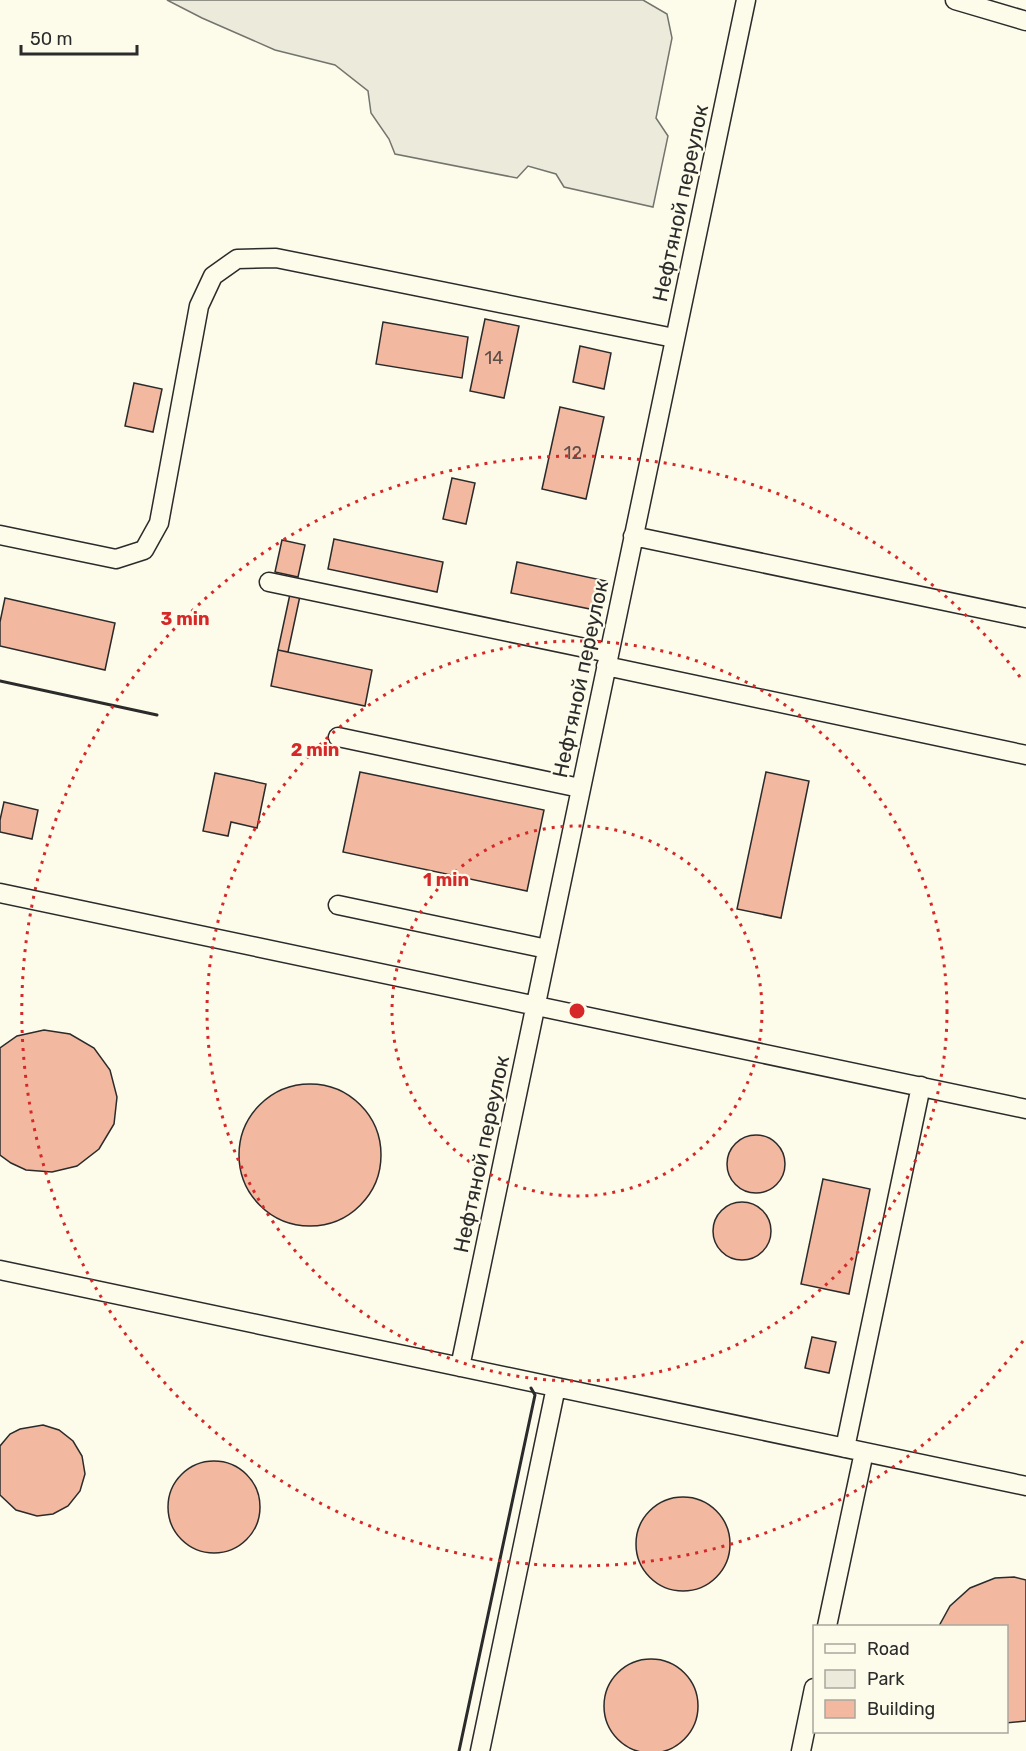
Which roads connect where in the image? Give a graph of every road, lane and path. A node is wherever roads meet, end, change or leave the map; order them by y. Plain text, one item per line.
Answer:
1 (746, 0) edge
2 (955, 0) edge
3 (1026, 21) edge
4 (674, 338) junction
5 (0, 535) edge
6 (633, 536) junction
7 (269, 582) dead end
8 (1026, 618) edge
9 (607, 660) junction
10 (338, 737) dead end
11 (1026, 755) edge
12 (580, 788) junction
13 (0, 893) edge
14 (338, 905) dead end
15 (547, 949) junction
16 (535, 1005) junction
17 (921, 1086) junction
18 (1026, 1109) edge
19 (0, 1270) edge
20 (460, 1367) junction
21 (556, 1387) junction
22 (845, 1448) junction
23 (864, 1452) junction
24 (1026, 1486) edge
25 (827, 1625) edge
26 (813, 1693) edge
27 (480, 1751) edge
28 (801, 1751) edge

1 - 4 street, Нефтяной переулок
2 - 3 street
4 - 5 street
4 - 6 street, Нефтяной переулок
6 - 8 street
6 - 9 street, Нефтяной переулок
7 - 9 street
9 - 11 street
9 - 12 street, Нефтяной переулок
10 - 12 street
12 - 15 street, Нефтяной переулок
13 - 16 street
14 - 15 street
15 - 16 street, Нефтяной переулок
16 - 17 street
16 - 20 street, Нефтяной переулок
17 - 18 street
17 - 22 street
19 - 20 street
20 - 21 street
21 - 22 street
21 - 27 street
22 - 23 street
23 - 24 street
23 - 25 street
26 - 28 street

